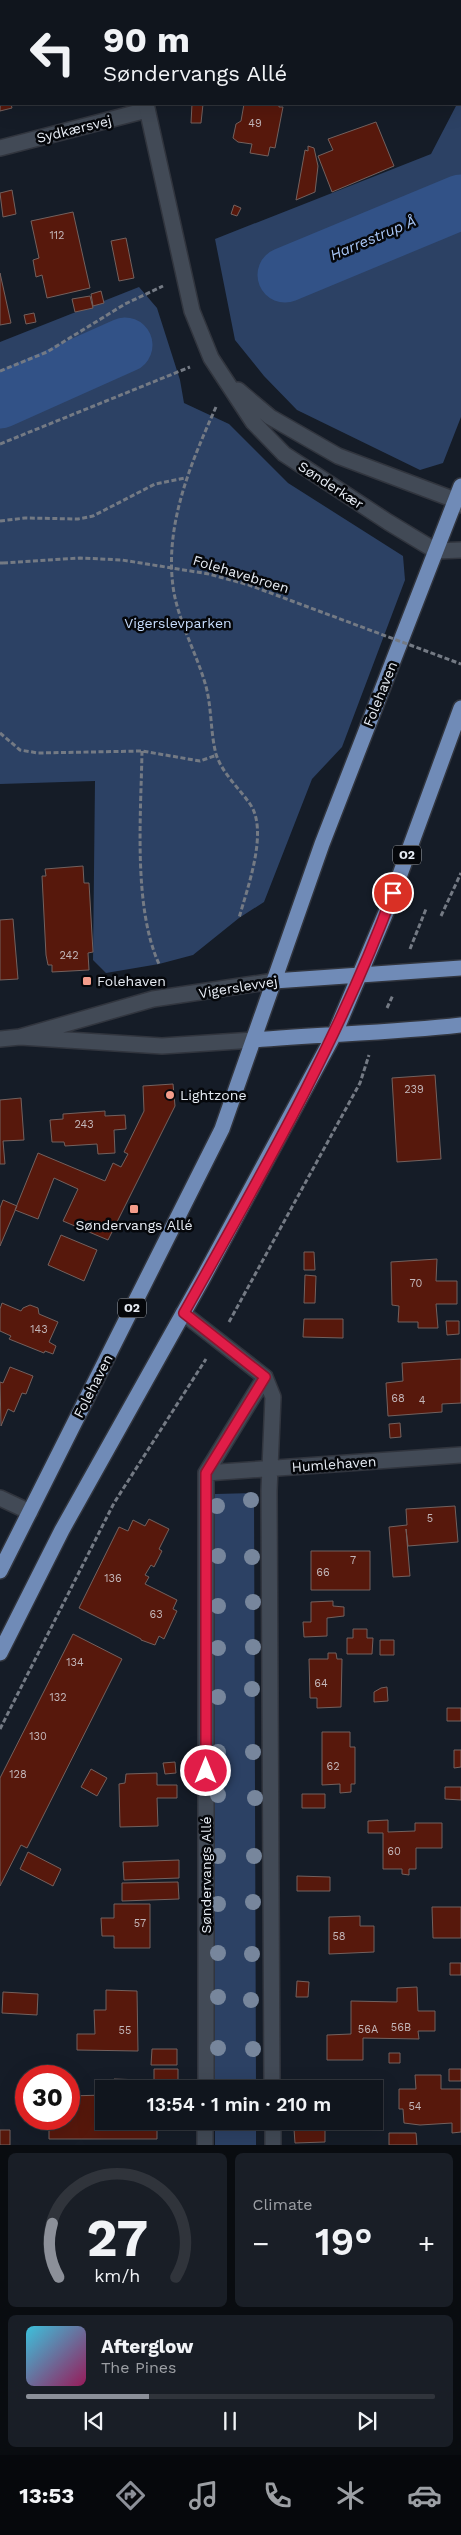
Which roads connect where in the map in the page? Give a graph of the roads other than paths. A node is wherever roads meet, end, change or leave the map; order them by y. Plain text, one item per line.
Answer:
1 (146, 107) edge
2 (0, 148) edge
3 (227, 382) junction
4 (461, 486) edge
5 (458, 502) edge
6 (436, 550) junction
7 (461, 550) edge
8 (461, 708) edge
9 (461, 968) edge
10 (361, 975) junction
11 (274, 981) junction
12 (461, 1025) edge
13 (335, 1033) junction
14 (20, 1038) junction
15 (0, 1039) edge
16 (254, 1040) junction
17 (184, 1313) junction
18 (265, 1377) junction
19 (461, 1454) edge
20 (269, 1469) junction
21 (206, 1473) junction
22 (0, 1498) edge
23 (30, 1512) junction
24 (0, 1571) edge
25 (0, 1652) edge
26 (206, 2080) edge
27 (272, 2080) edge
28 (206, 2130) edge
29 (272, 2130) edge
30 (205, 2145) edge
31 (273, 2145) edge

1 - 2 street, Sydkærsvej
1 - 3 street, Sønderkær
3 - 5 street, Sønderkær
3 - 6 street, Sønderkær
4 - 5 main road, Folehaven
5 - 6 main road, Folehaven / O2
6 - 7 street
6 - 11 main road, Folehaven / O2
8 - 10 main road, O2
9 - 10 main road, Vigerslevvej
10 - 11 main road, Vigerslevvej
10 - 13 main road, O2
11 - 14 street, Vigerslevvej
11 - 16 main road, Folehaven / O2
12 - 13 main road, Vigerslevvej
13 - 16 main road, Vigerslevvej
13 - 17 main road, O2
14 - 15 street, Vigerslevvej
14 - 16 street, Vigerslevvej
16 - 23 main road, Folehaven / O2
17 - 18 street
17 - 25 main road, O2
18 - 20 street
18 - 21 street
19 - 20 street, Humlehaven
20 - 21 street, Humlehaven
20 - 27 street
21 - 26 street, Søndervangs Allé
22 - 23 street
23 - 24 main road, Folehaven / O2
28 - 30 street
29 - 31 street

